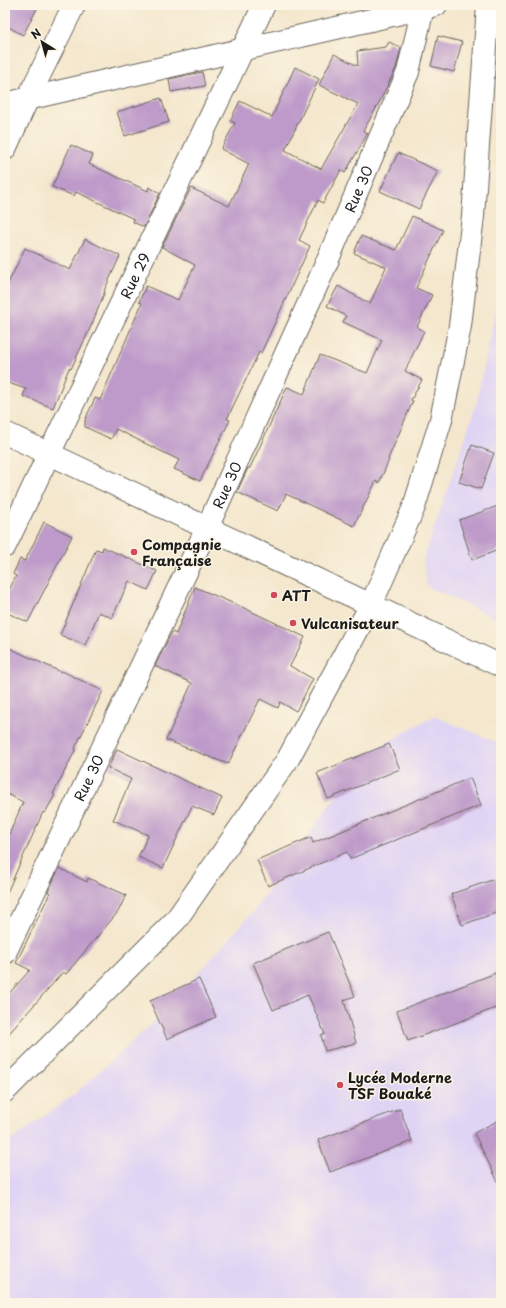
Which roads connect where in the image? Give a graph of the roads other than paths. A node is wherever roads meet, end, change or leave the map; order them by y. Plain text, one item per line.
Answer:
1 (74, 5) edge
2 (264, 5) edge
3 (488, 5) edge
4 (430, 6) edge
5 (243, 49) junction
6 (28, 98) junction
7 (5, 104) edge
8 (5, 149) edge
9 (5, 433) edge
10 (49, 454) junction
11 (207, 528) junction
12 (5, 546) edge
13 (371, 605) junction
14 (501, 666) edge
15 (5, 953) edge
16 (5, 1091) edge

1 - 6 street
2 - 5 street, Rue 29
3 - 13 street
4 - 5 street
4 - 11 street, Rue 30
5 - 6 street
5 - 10 street, Rue 29
6 - 7 street
6 - 8 street
9 - 10 street
10 - 11 street
10 - 12 street, Rue 29
11 - 13 street
11 - 15 street, Rue 30
13 - 14 street
13 - 16 street

